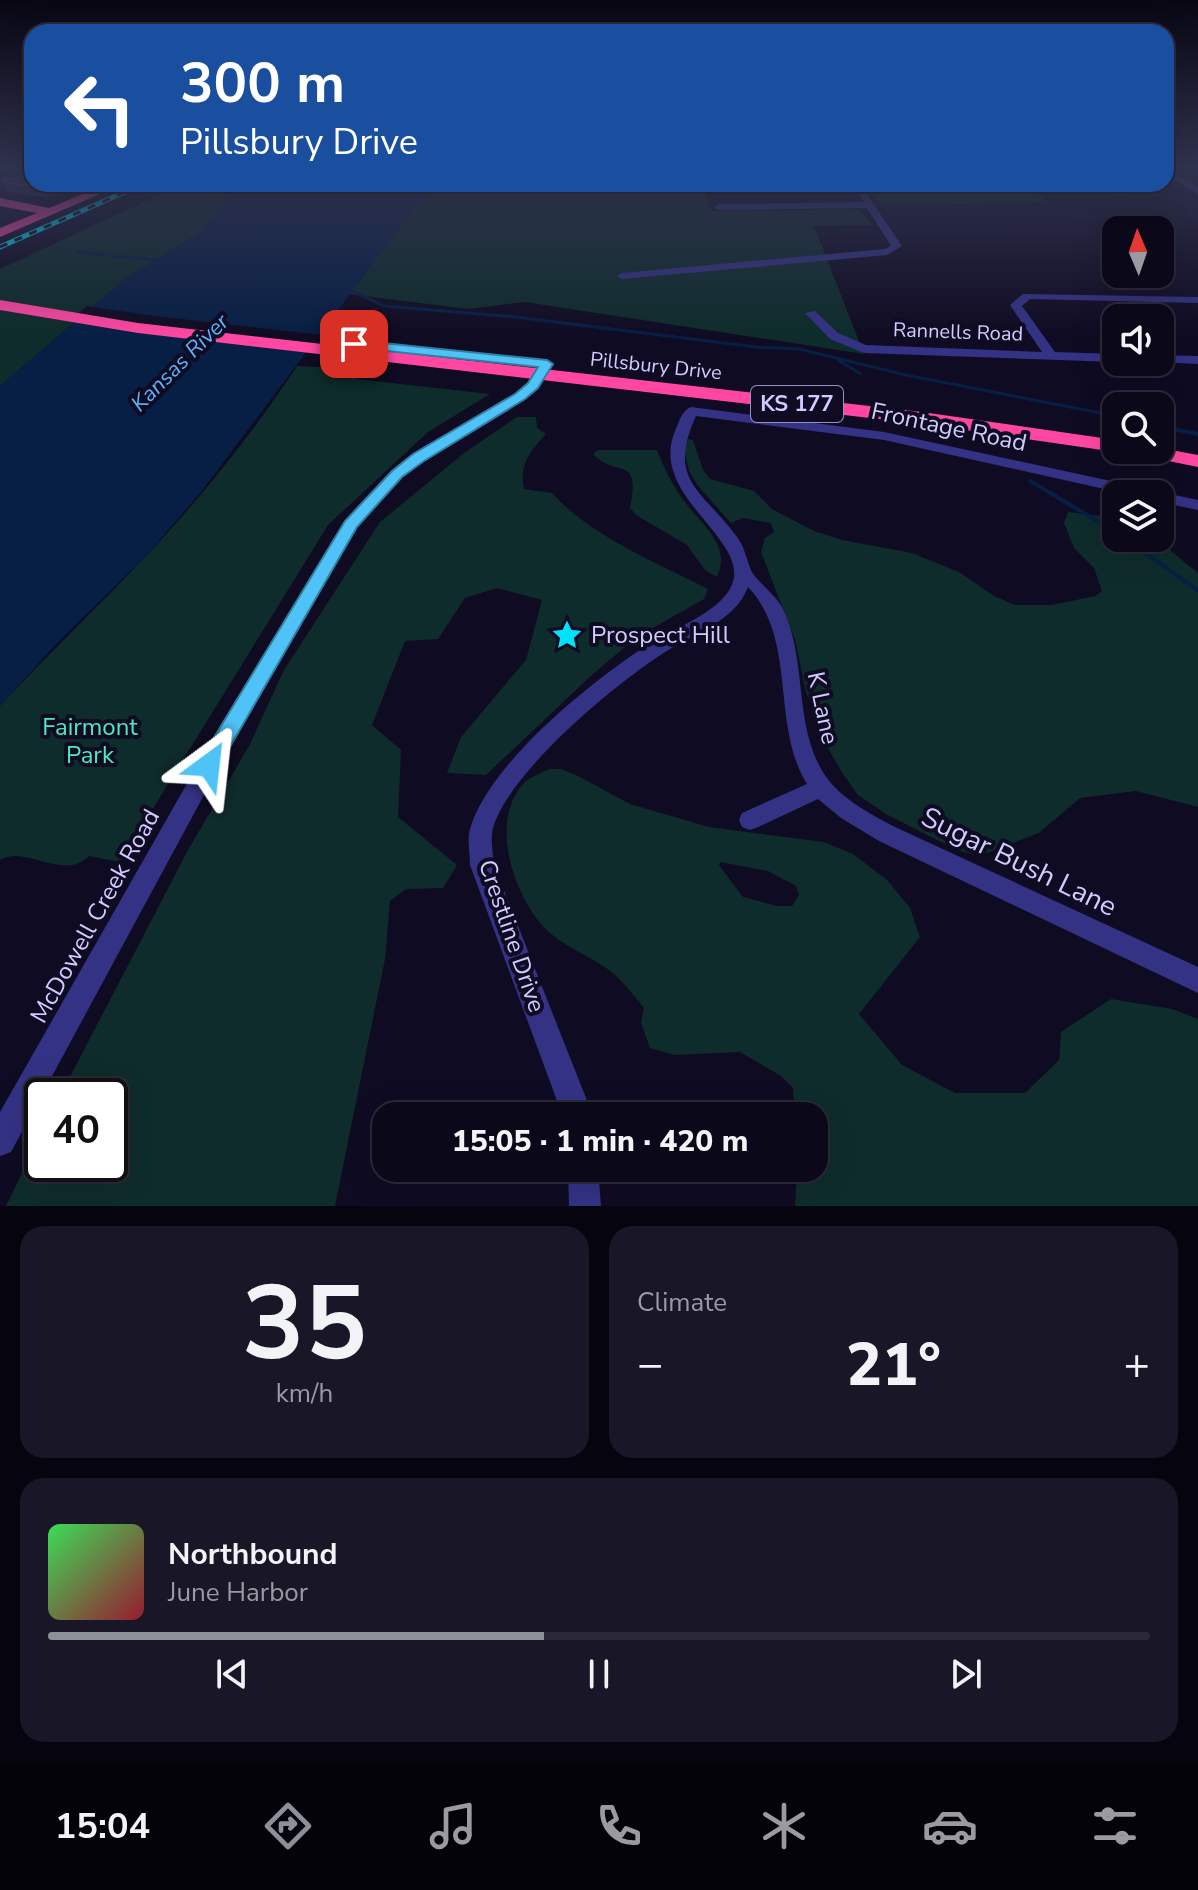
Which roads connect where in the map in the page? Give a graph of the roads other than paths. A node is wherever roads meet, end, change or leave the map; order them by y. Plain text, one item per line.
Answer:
1 (882, 224) edge
2 (622, 276) dead end
3 (0, 296) edge
4 (1198, 300) edge
5 (0, 305) edge
6 (811, 313) dead end
7 (1051, 355) junction
8 (1102, 357) edge
9 (437, 358) junction
10 (1174, 359) edge
11 (1198, 360) edge
12 (544, 369) junction
13 (1102, 431) edge
14 (1174, 443) edge
15 (1102, 444) edge
16 (1198, 448) edge
17 (1174, 456) edge
18 (1198, 461) edge
19 (1102, 484) edge
20 (1174, 500) edge
21 (1198, 505) edge
22 (742, 572) junction
23 (821, 788) junction
24 (750, 820) dead end
25 (1198, 980) edge
26 (572, 1102) edge
27 (0, 1141) edge
28 (584, 1182) edge
29 (585, 1206) edge

1 - 2 street
3 - 9 highway, Pillsbury Drive / KS 177
4 - 7 street
5 - 9 highway, Pillsbury Drive / KS 177
6 - 7 street, Rannells Road
7 - 8 street, Rannells Road
9 - 12 highway, Pillsbury Drive / KS 177
10 - 11 street
12 - 13 highway, Pillsbury Drive / KS 177
12 - 15 highway, Pillsbury Drive / KS 177
12 - 27 street, McDowell Creek Road
14 - 16 highway
17 - 18 highway
19 - 22 street, Frontage Road
20 - 21 street
22 - 23 street, K Lane
22 - 26 street, Crestline Drive
23 - 24 street
23 - 25 street, Sugar Bush Lane
28 - 29 street

